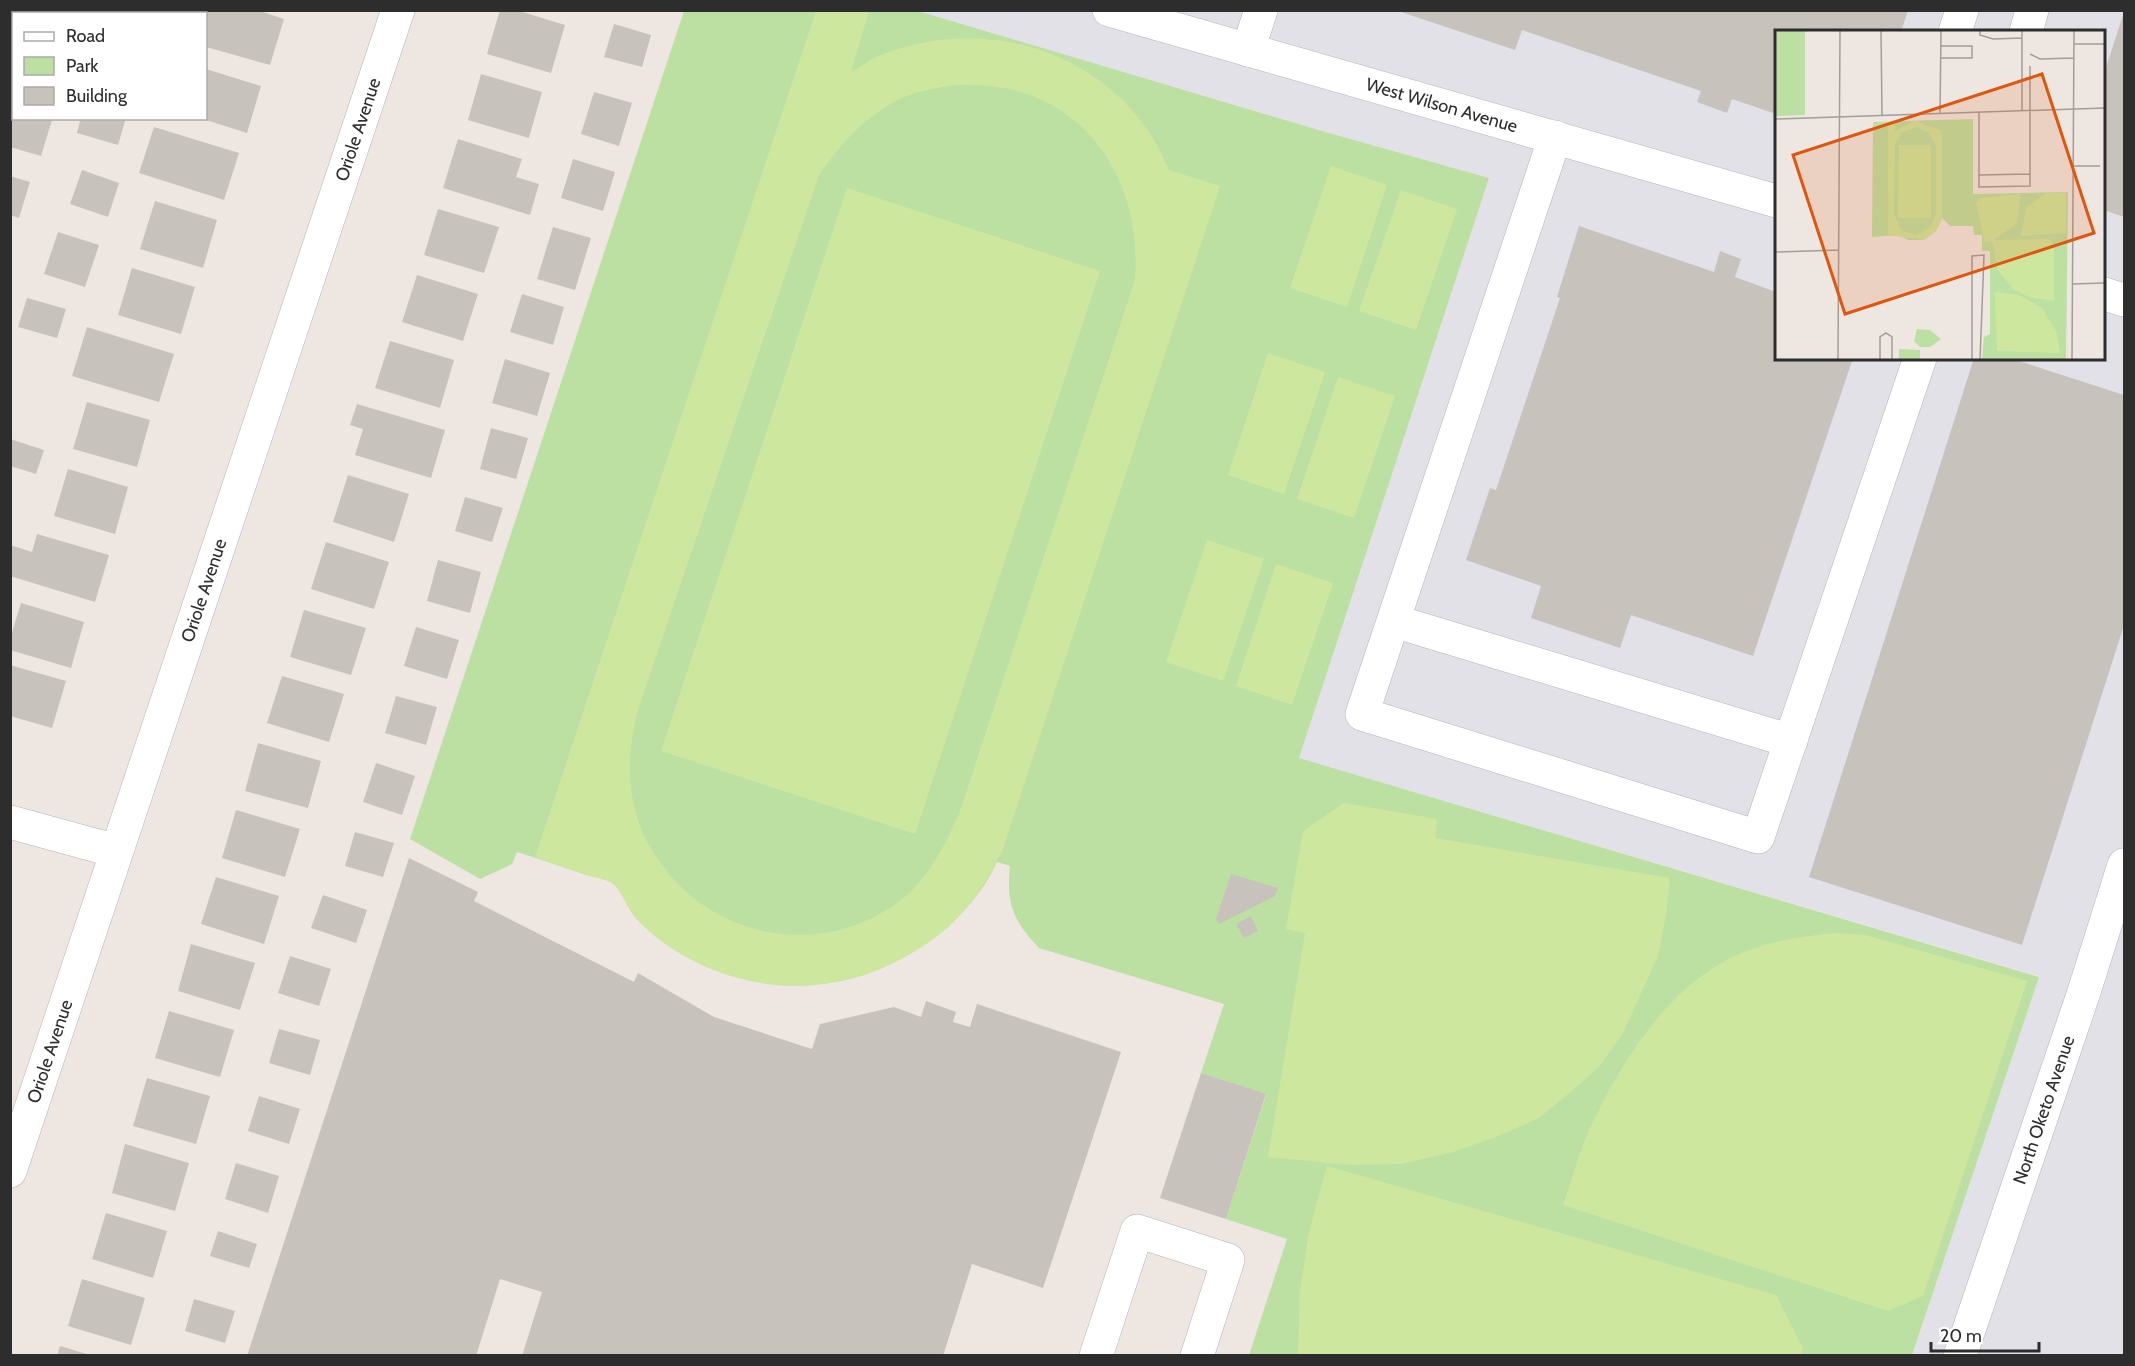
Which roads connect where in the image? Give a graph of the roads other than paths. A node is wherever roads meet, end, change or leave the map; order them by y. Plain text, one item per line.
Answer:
1 (398, 10) edge
2 (1109, 10) edge
3 (1261, 10) edge
4 (1962, 10) edge
5 (2032, 10) edge
6 (1956, 30) edge
7 (2027, 30) edge
8 (1248, 50) junction
9 (1555, 137) junction
10 (1775, 201) edge
11 (2105, 295) edge
12 (2124, 300) edge
13 (1919, 360) edge
14 (1394, 621) junction
15 (1791, 741) junction
16 (10, 822) edge
17 (116, 851) junction
18 (2124, 865) edge
19 (10, 1170) edge
20 (1096, 1356) edge
21 (1197, 1356) edge
22 (1960, 1356) edge

1 - 17 street, Oriole Avenue
2 - 8 street, West Wilson Avenue
3 - 8 street
4 - 6 street
5 - 7 street
8 - 9 street, West Wilson Avenue
9 - 10 street, West Wilson Avenue
9 - 14 street
11 - 12 street
13 - 15 street
14 - 15 street
14 - 15 street
16 - 17 street
17 - 19 street, Oriole Avenue
18 - 22 street, North Oketo Avenue
20 - 21 street

